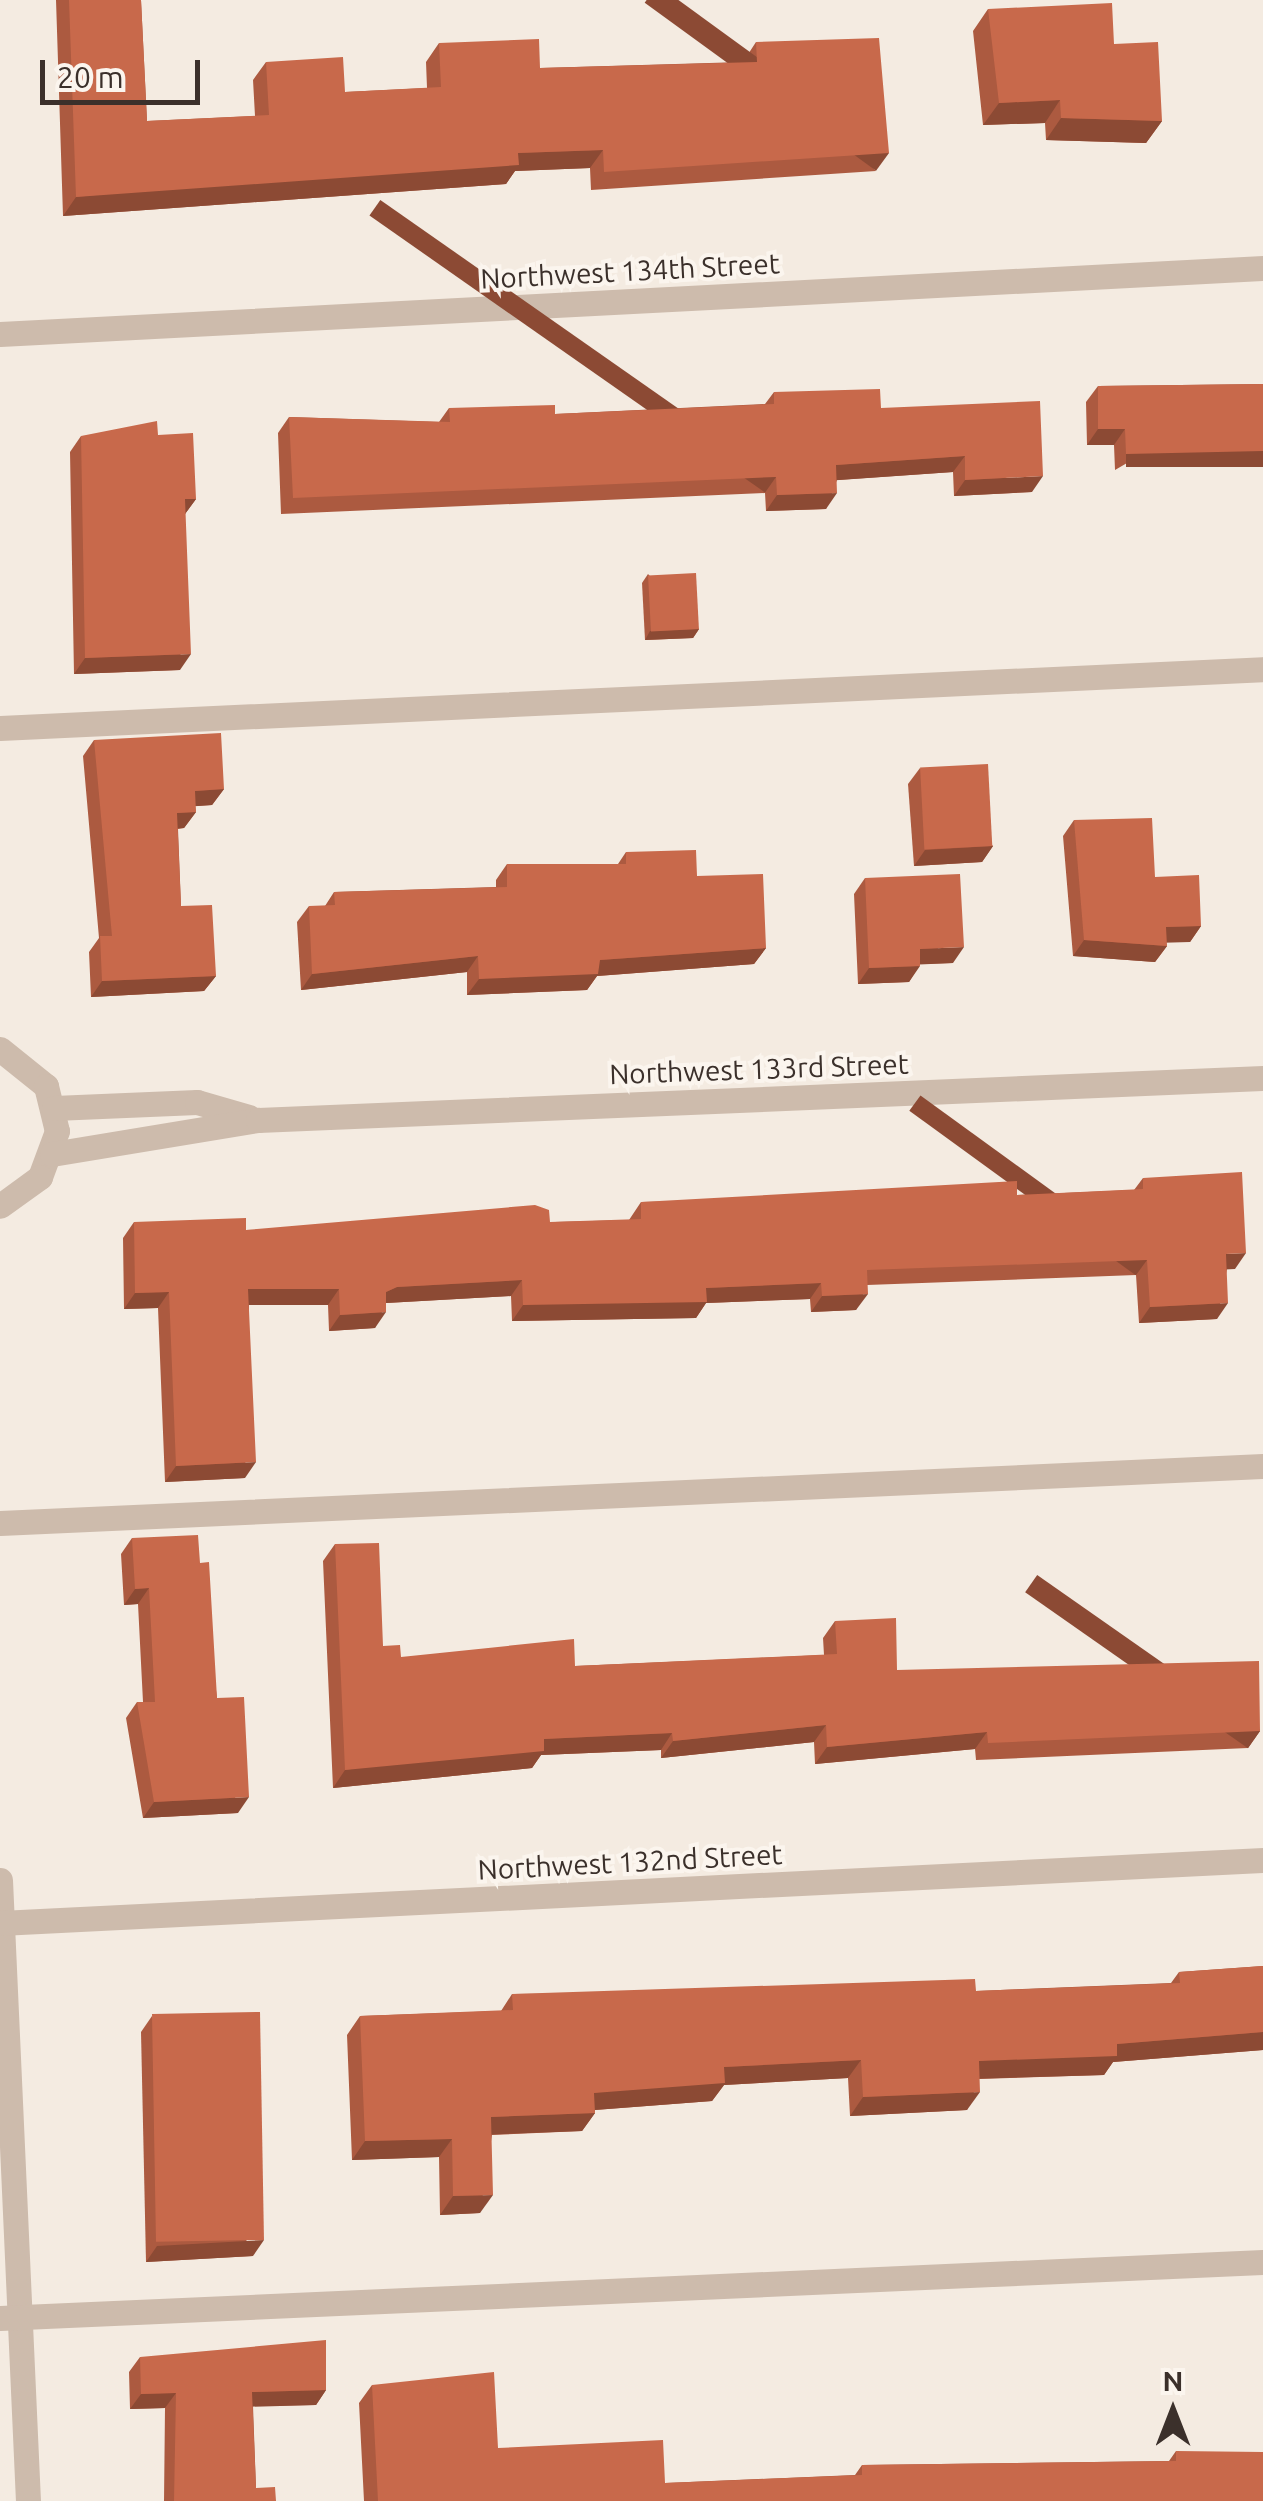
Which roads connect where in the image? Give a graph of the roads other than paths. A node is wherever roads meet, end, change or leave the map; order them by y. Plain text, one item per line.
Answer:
1 (1263, 268) edge
2 (0, 334) edge
3 (1263, 669) edge
4 (0, 728) edge
5 (0, 1048) edge
6 (1263, 1078) edge
7 (54, 1108) junction
8 (258, 1120) junction
9 (52, 1154) junction
10 (0, 1206) edge
11 (1263, 1466) edge
12 (0, 1523) edge
13 (1263, 1860) edge
14 (0, 1880) edge
15 (1, 1923) edge
16 (1263, 2262) edge
17 (10, 2318) edge
18 (28, 2501) edge

1 - 2 street, Northwest 134th Street
3 - 4 street
5 - 7 street
6 - 8 street, Northwest 133rd Street
7 - 8 street, Northwest 133rd Street
7 - 9 street
8 - 9 street, Northwest 133rd Street
9 - 10 street
11 - 12 street
13 - 15 street, Northwest 132nd Street
14 - 15 street
15 - 17 street
16 - 17 street
17 - 18 street

